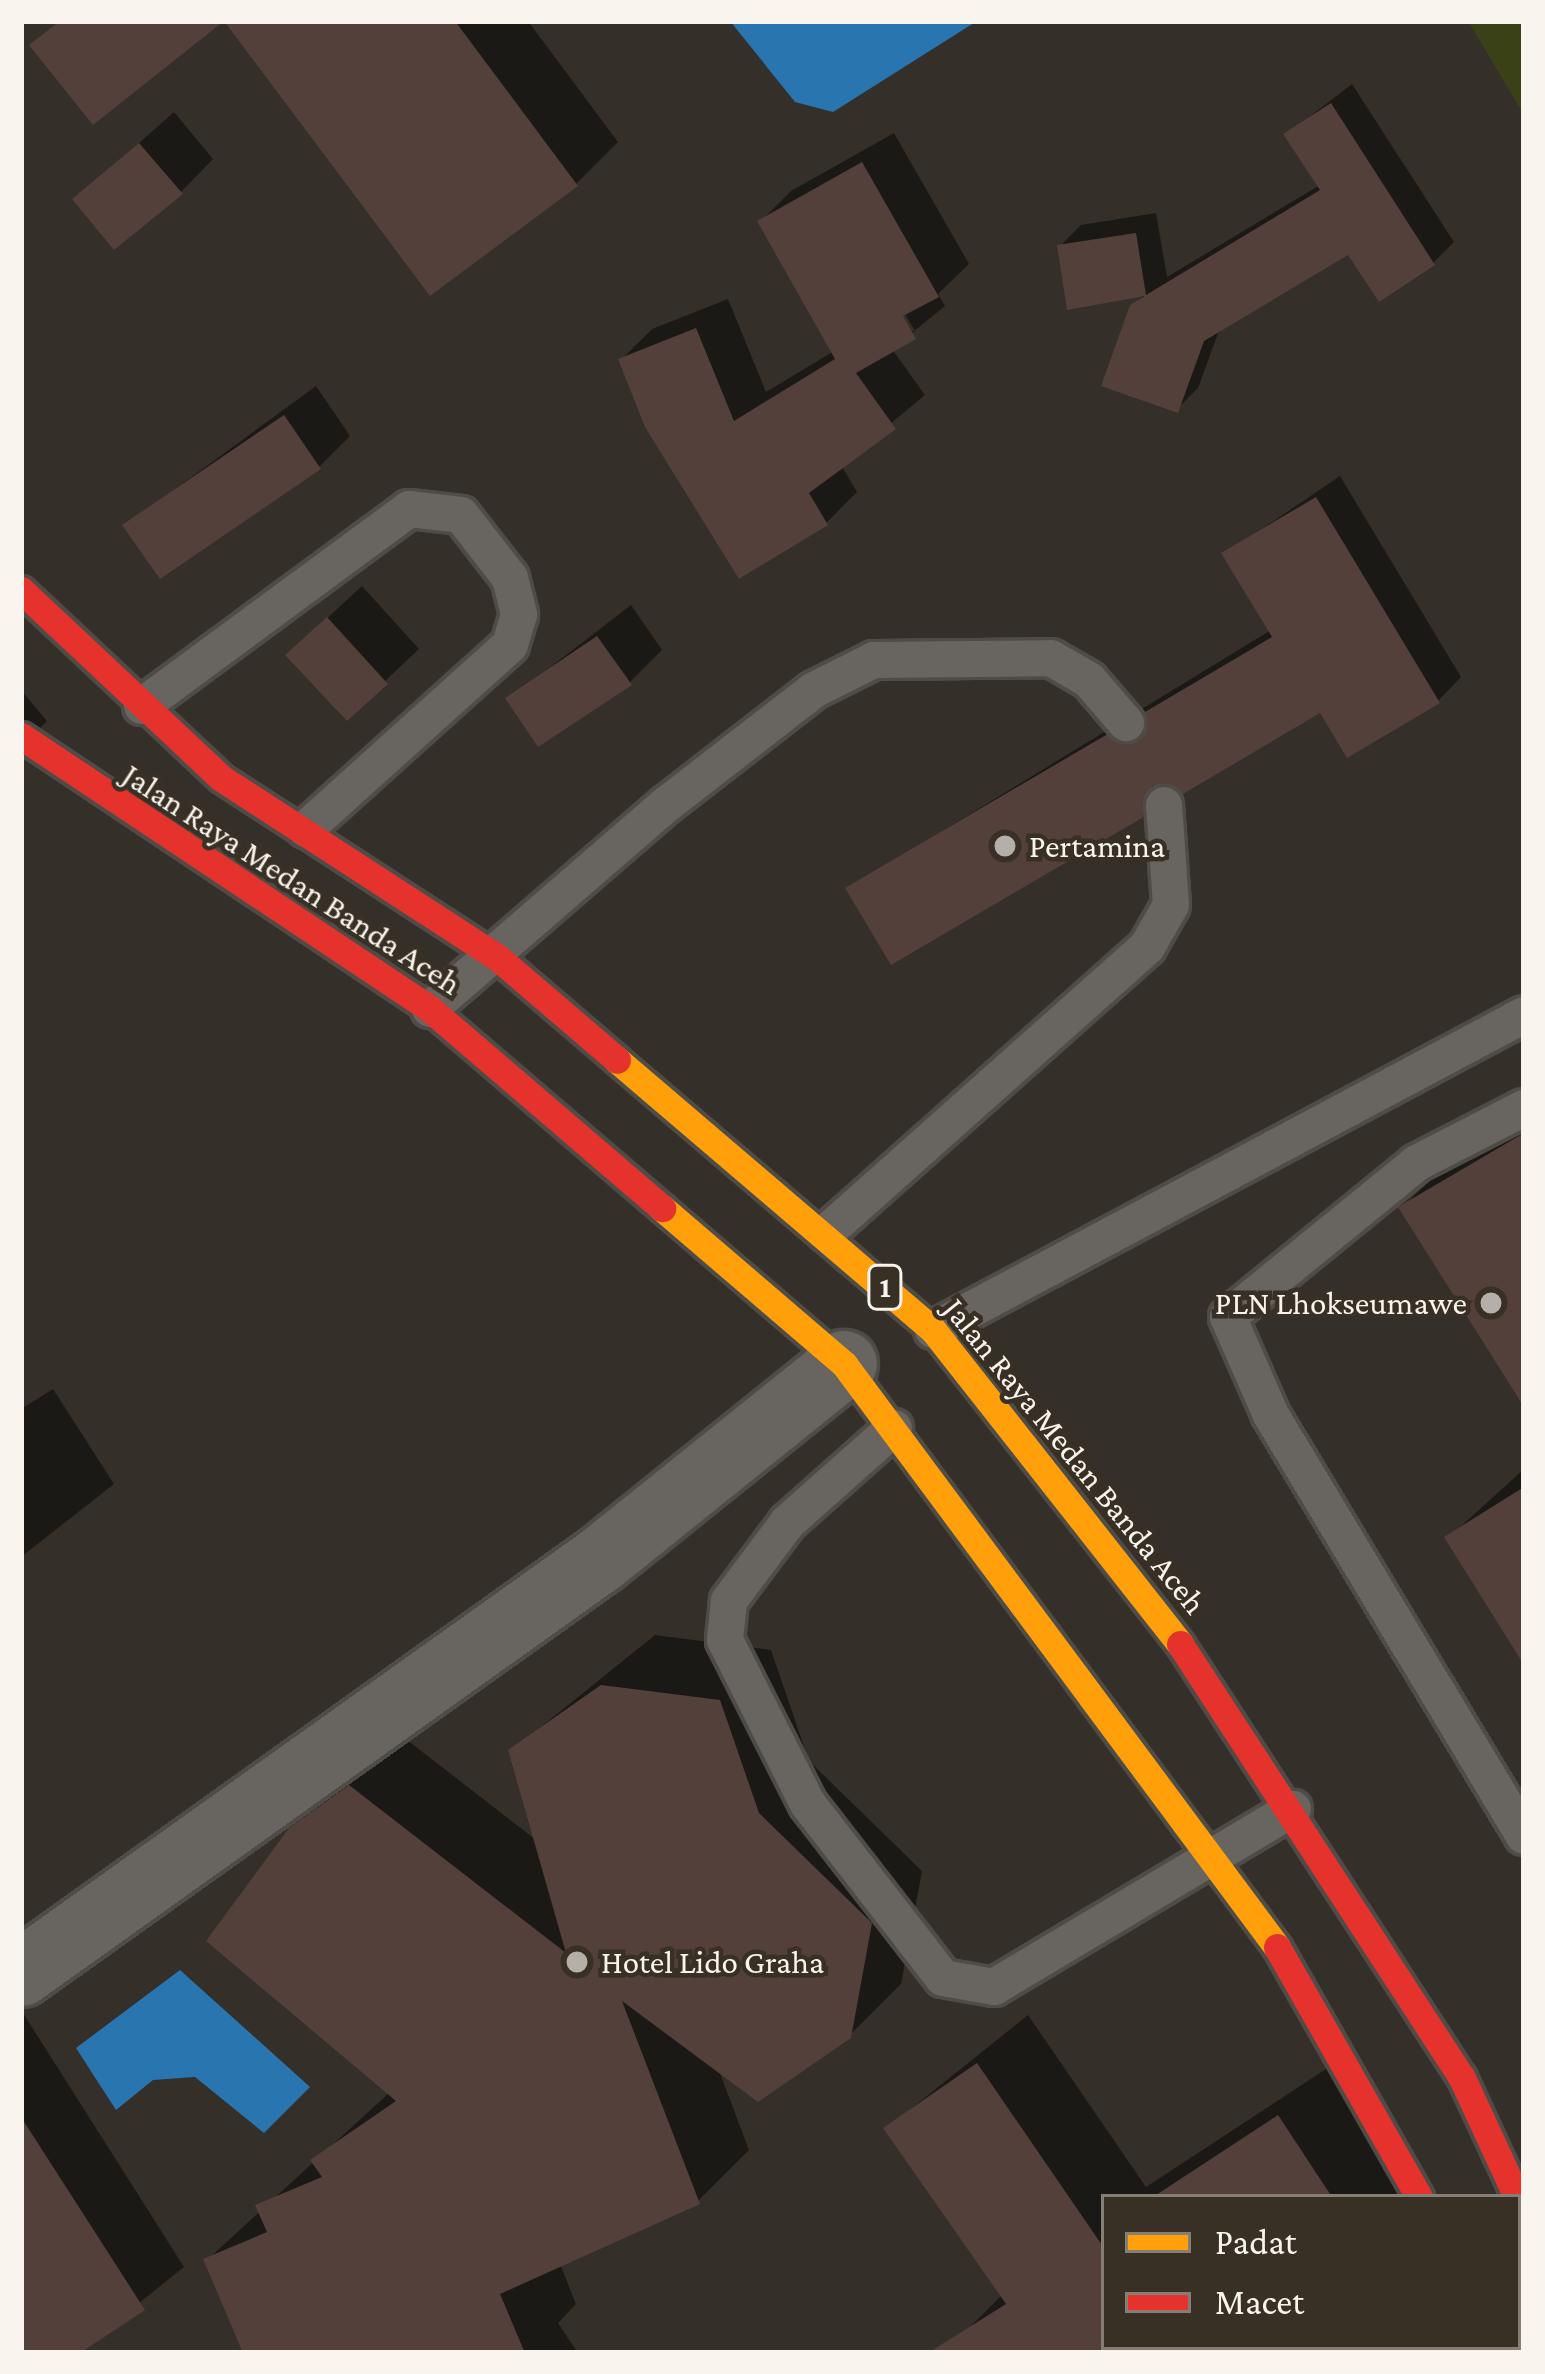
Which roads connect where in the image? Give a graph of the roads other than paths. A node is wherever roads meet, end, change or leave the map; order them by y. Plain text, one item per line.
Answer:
1 (21, 590) edge
2 (142, 706) junction
3 (1126, 723) dead end
4 (21, 736) edge
5 (50, 765) junction
6 (21, 792) edge
7 (1165, 805) dead end
8 (307, 829) junction
9 (497, 957) junction
10 (430, 1009) junction
11 (1524, 1016) edge
12 (1524, 1108) edge
13 (826, 1233) junction
14 (933, 1330) junction
15 (844, 1364) junction
16 (894, 1428) junction
17 (1293, 1809) junction
18 (1524, 1836) edge
19 (1219, 1859) junction
20 (21, 1973) edge
21 (1524, 2124) edge
22 (1495, 2153) junction
23 (1417, 2194) edge
24 (1516, 2194) edge

1 - 2 highway, Jalan Raya Medan Banda Aceh / 1
2 - 8 highway, Jalan Raya Medan Banda Aceh / 1
2 - 8 lane
3 - 9 lane
4 - 5 highway, Jalan Raya Medan Banda Aceh
5 - 6 lane
5 - 10 highway, Jalan Raya Medan Banda Aceh
7 - 13 lane
8 - 9 highway, Jalan Raya Medan Banda Aceh / 1
9 - 10 lane
9 - 13 highway, Jalan Raya Medan Banda Aceh / 1
10 - 15 highway, Jalan Raya Medan Banda Aceh
11 - 14 lane
12 - 18 lane
13 - 14 highway, Jalan Raya Medan Banda Aceh / 1
14 - 17 highway, Jalan Raya Medan Banda Aceh / 1
15 - 16 highway, Jalan Raya Medan Banda Aceh
15 - 20 street
16 - 19 highway, Jalan Raya Medan Banda Aceh
16 - 19 lane
17 - 19 lane
17 - 22 highway, Jalan Raya Medan Banda Aceh / 1
19 - 23 highway, Jalan Raya Medan Banda Aceh
21 - 22 lane
22 - 24 highway, Jalan Raya Medan Banda Aceh / 1

